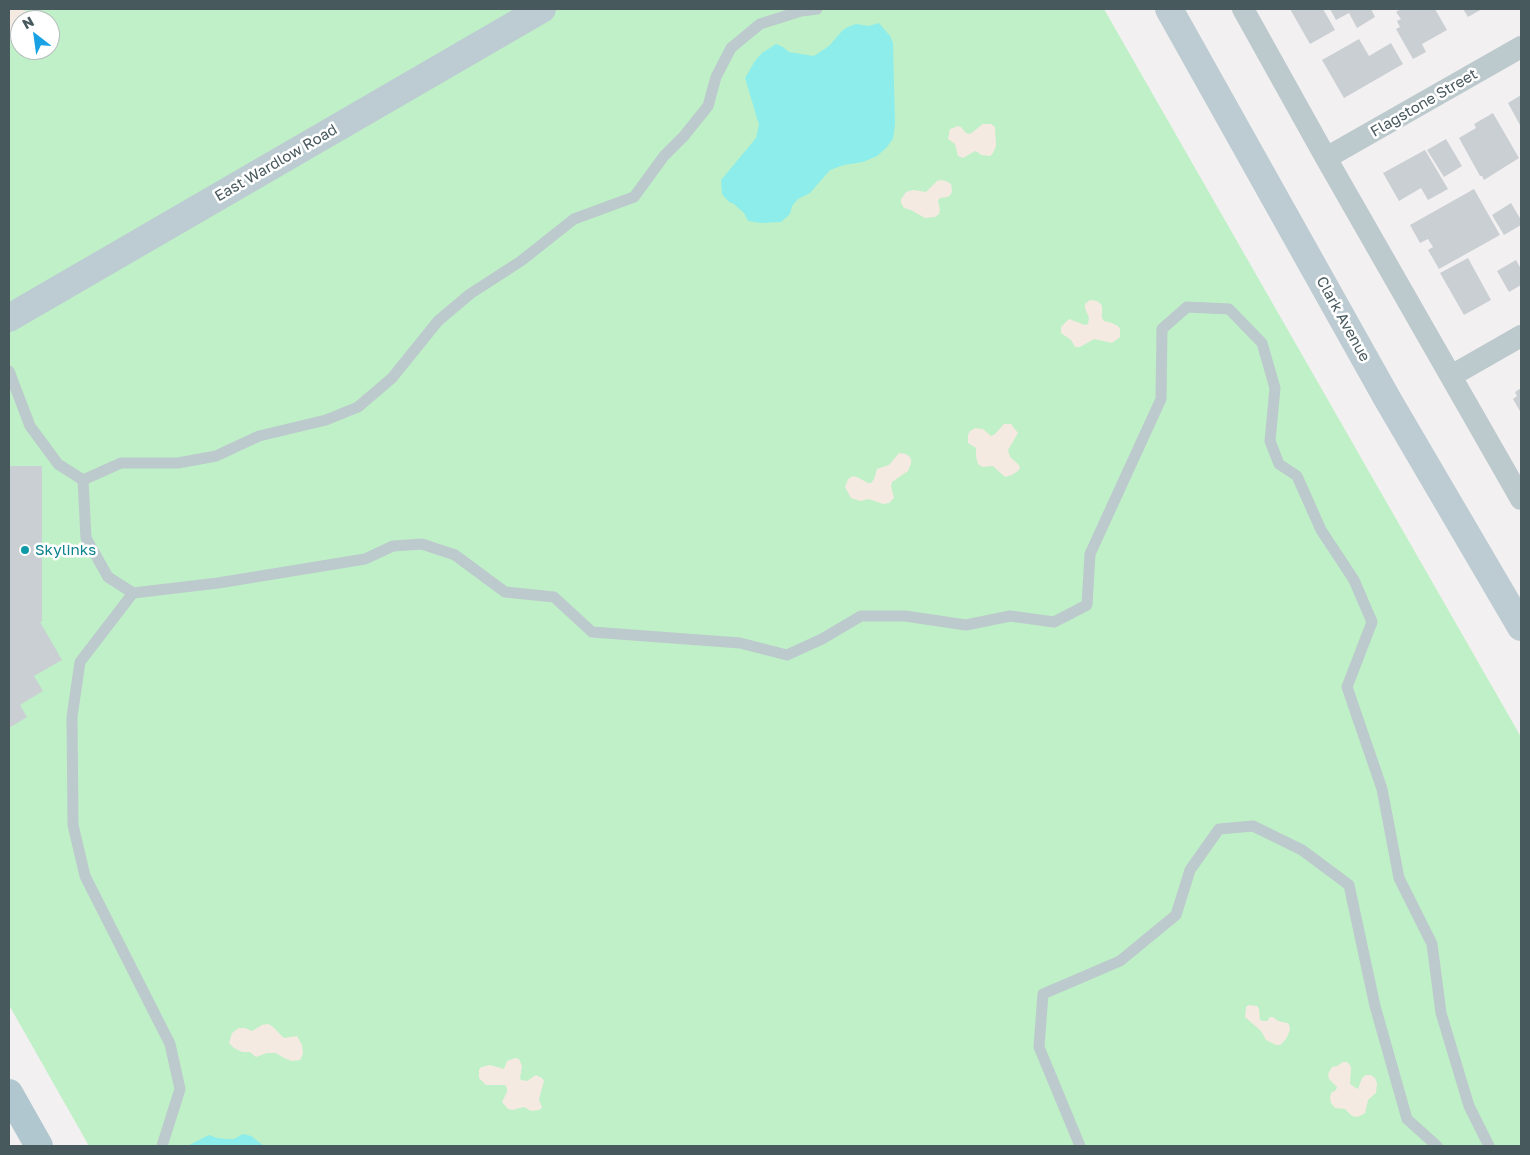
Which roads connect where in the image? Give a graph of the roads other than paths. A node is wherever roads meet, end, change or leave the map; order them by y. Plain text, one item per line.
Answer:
1 (542, 9) edge
2 (817, 9) edge
3 (1169, 9) edge
4 (1243, 9) edge
5 (1521, 47) edge
6 (1326, 158) junction
7 (9, 318) edge
8 (1521, 336) edge
9 (9, 371) edge
10 (1451, 376) junction
11 (83, 480) junction
12 (1521, 499) edge
13 (133, 593) junction
14 (1521, 627) edge
15 (9, 1093) edge
16 (38, 1146) edge
17 (162, 1146) edge
18 (1080, 1146) edge
19 (1437, 1146) edge
20 (1489, 1146) edge

1 - 7 main road, East Wardlow Road
2 - 11 lane
3 - 14 main road, Clark Avenue
4 - 6 street
5 - 6 street, Flagstone Street
6 - 10 street
8 - 10 street
9 - 11 lane
10 - 12 street
11 - 13 lane
13 - 17 lane
13 - 20 lane
15 - 16 main road
18 - 19 lane

